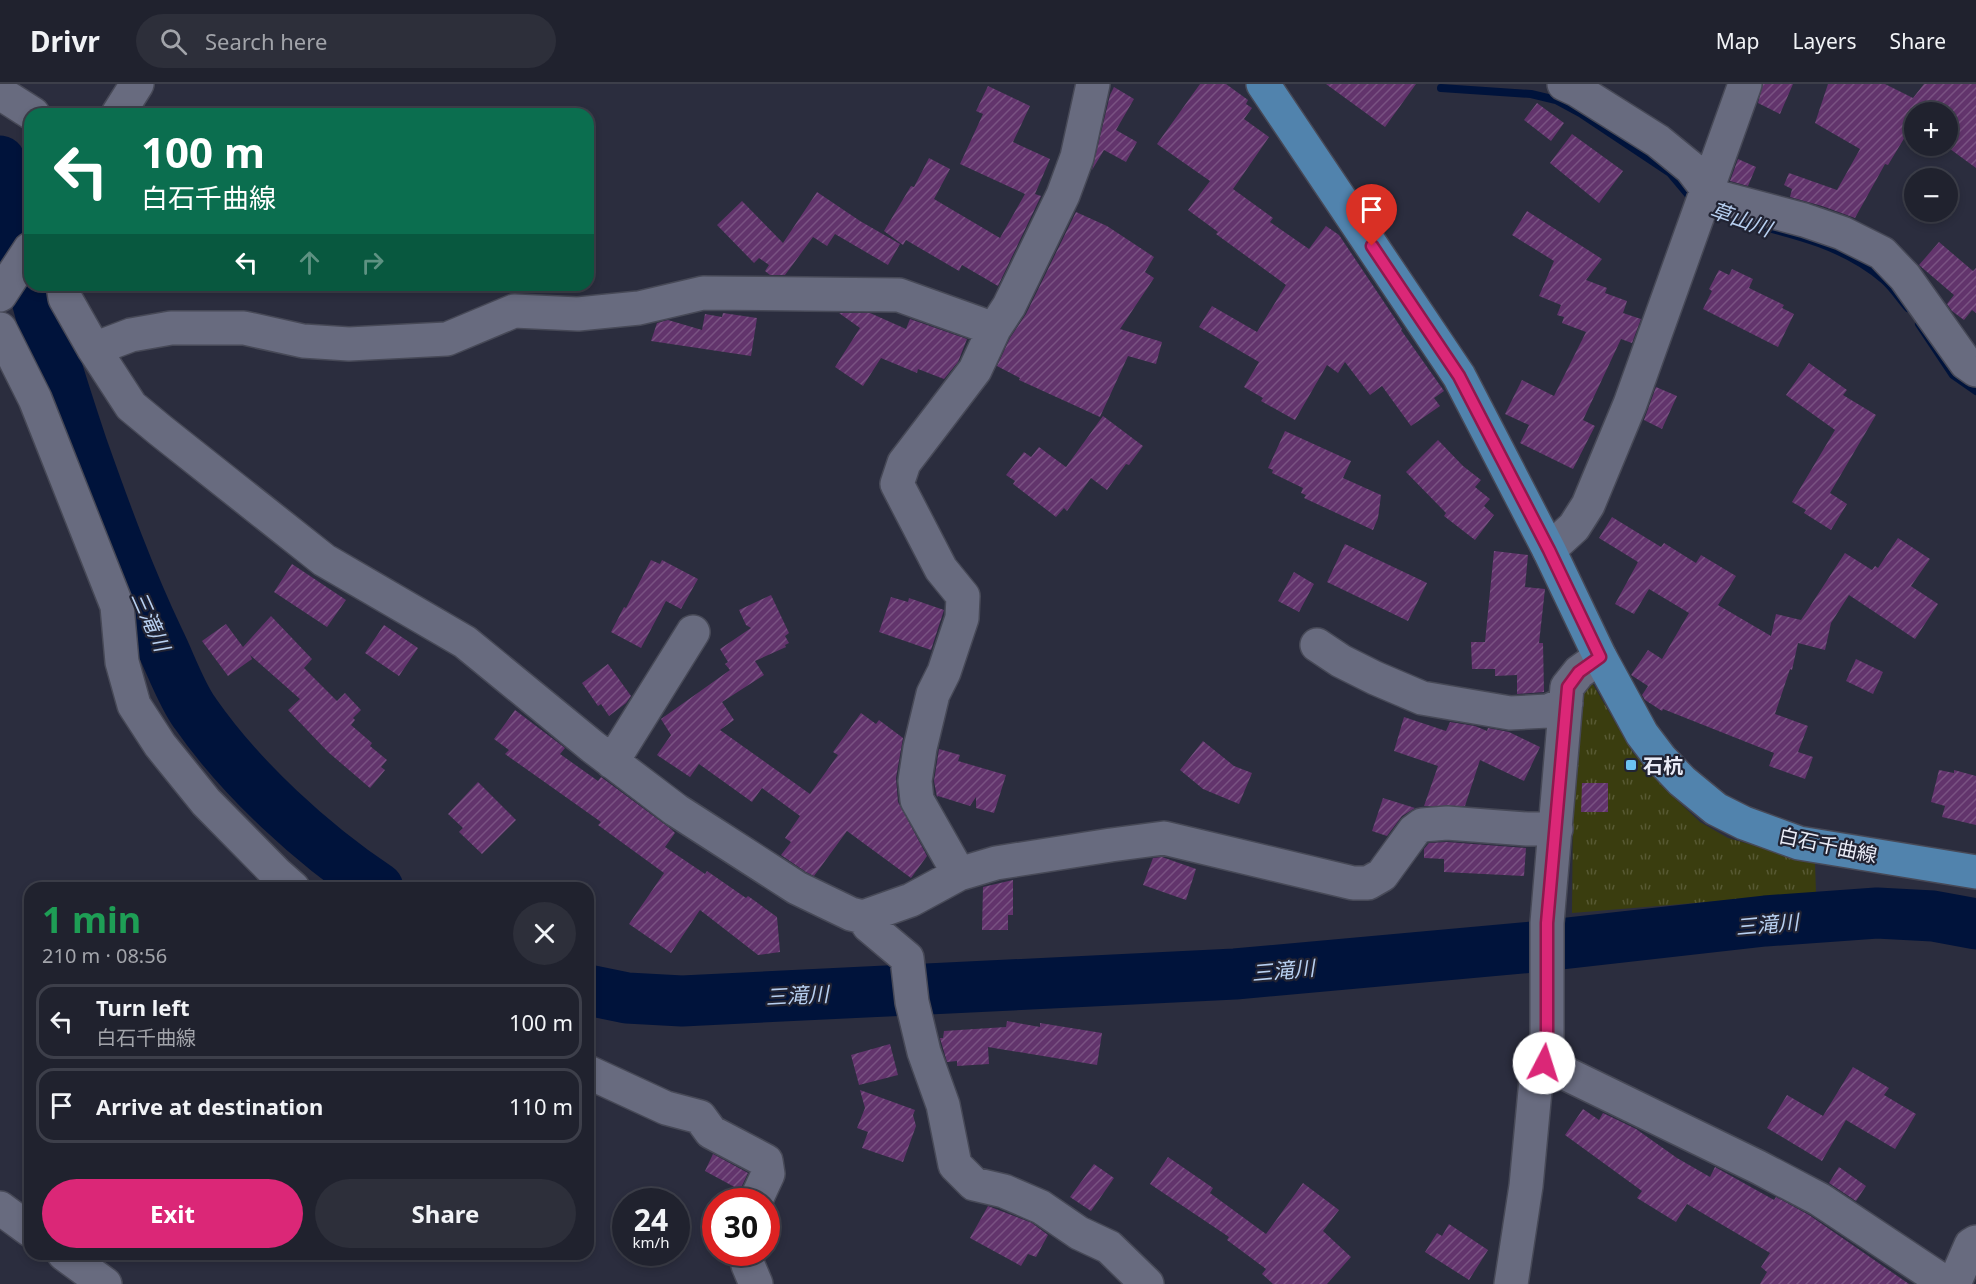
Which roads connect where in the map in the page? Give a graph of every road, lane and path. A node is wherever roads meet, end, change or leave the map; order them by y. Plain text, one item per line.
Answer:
1 (137, 84) edge
2 (1093, 84) edge
3 (1263, 84) edge
4 (1564, 84) edge
5 (1745, 84) edge
6 (122, 108) edge
7 (1703, 200) junction
8 (24, 258) edge
9 (64, 291) edge
10 (0, 295) edge
11 (0, 328) edge
12 (994, 329) junction
13 (94, 349) junction
14 (1976, 370) edge
15 (1549, 550) junction
16 (693, 632) dead end
17 (1317, 645) dead end
18 (1600, 657) junction
19 (1566, 703) junction
20 (612, 762) junction
21 (1556, 829) junction
22 (1976, 872) edge
23 (959, 874) junction
24 (286, 882) edge
25 (863, 917) junction
26 (1544, 1063) junction
27 (594, 1075) edge
28 (762, 1188) edge
29 (0, 1208) edge
30 (24, 1226) edge
31 (1976, 1242) edge
32 (72, 1260) edge
33 (748, 1266) edge
34 (105, 1284) edge
35 (756, 1284) edge
36 (1148, 1284) edge
37 (1511, 1284) edge
38 (1947, 1284) edge
39 (1954, 1284) edge

1 - 6 street
2 - 12 street
3 - 15 main road, 白石千曲線
4 - 7 street
5 - 7 street
7 - 14 street
7 - 15 street
8 - 10 street
9 - 13 street
11 - 24 street
12 - 13 street
12 - 23 street
13 - 20 street
15 - 18 main road, 白石千曲線
16 - 20 street
17 - 19 street
18 - 19 street
18 - 22 main road, 白石千曲線
19 - 21 street
20 - 25 street
21 - 23 street
21 - 26 street
23 - 25 street
25 - 36 street
26 - 37 street
26 - 38 street
27 - 28 street
29 - 30 street
31 - 39 street
32 - 34 street
33 - 35 street

